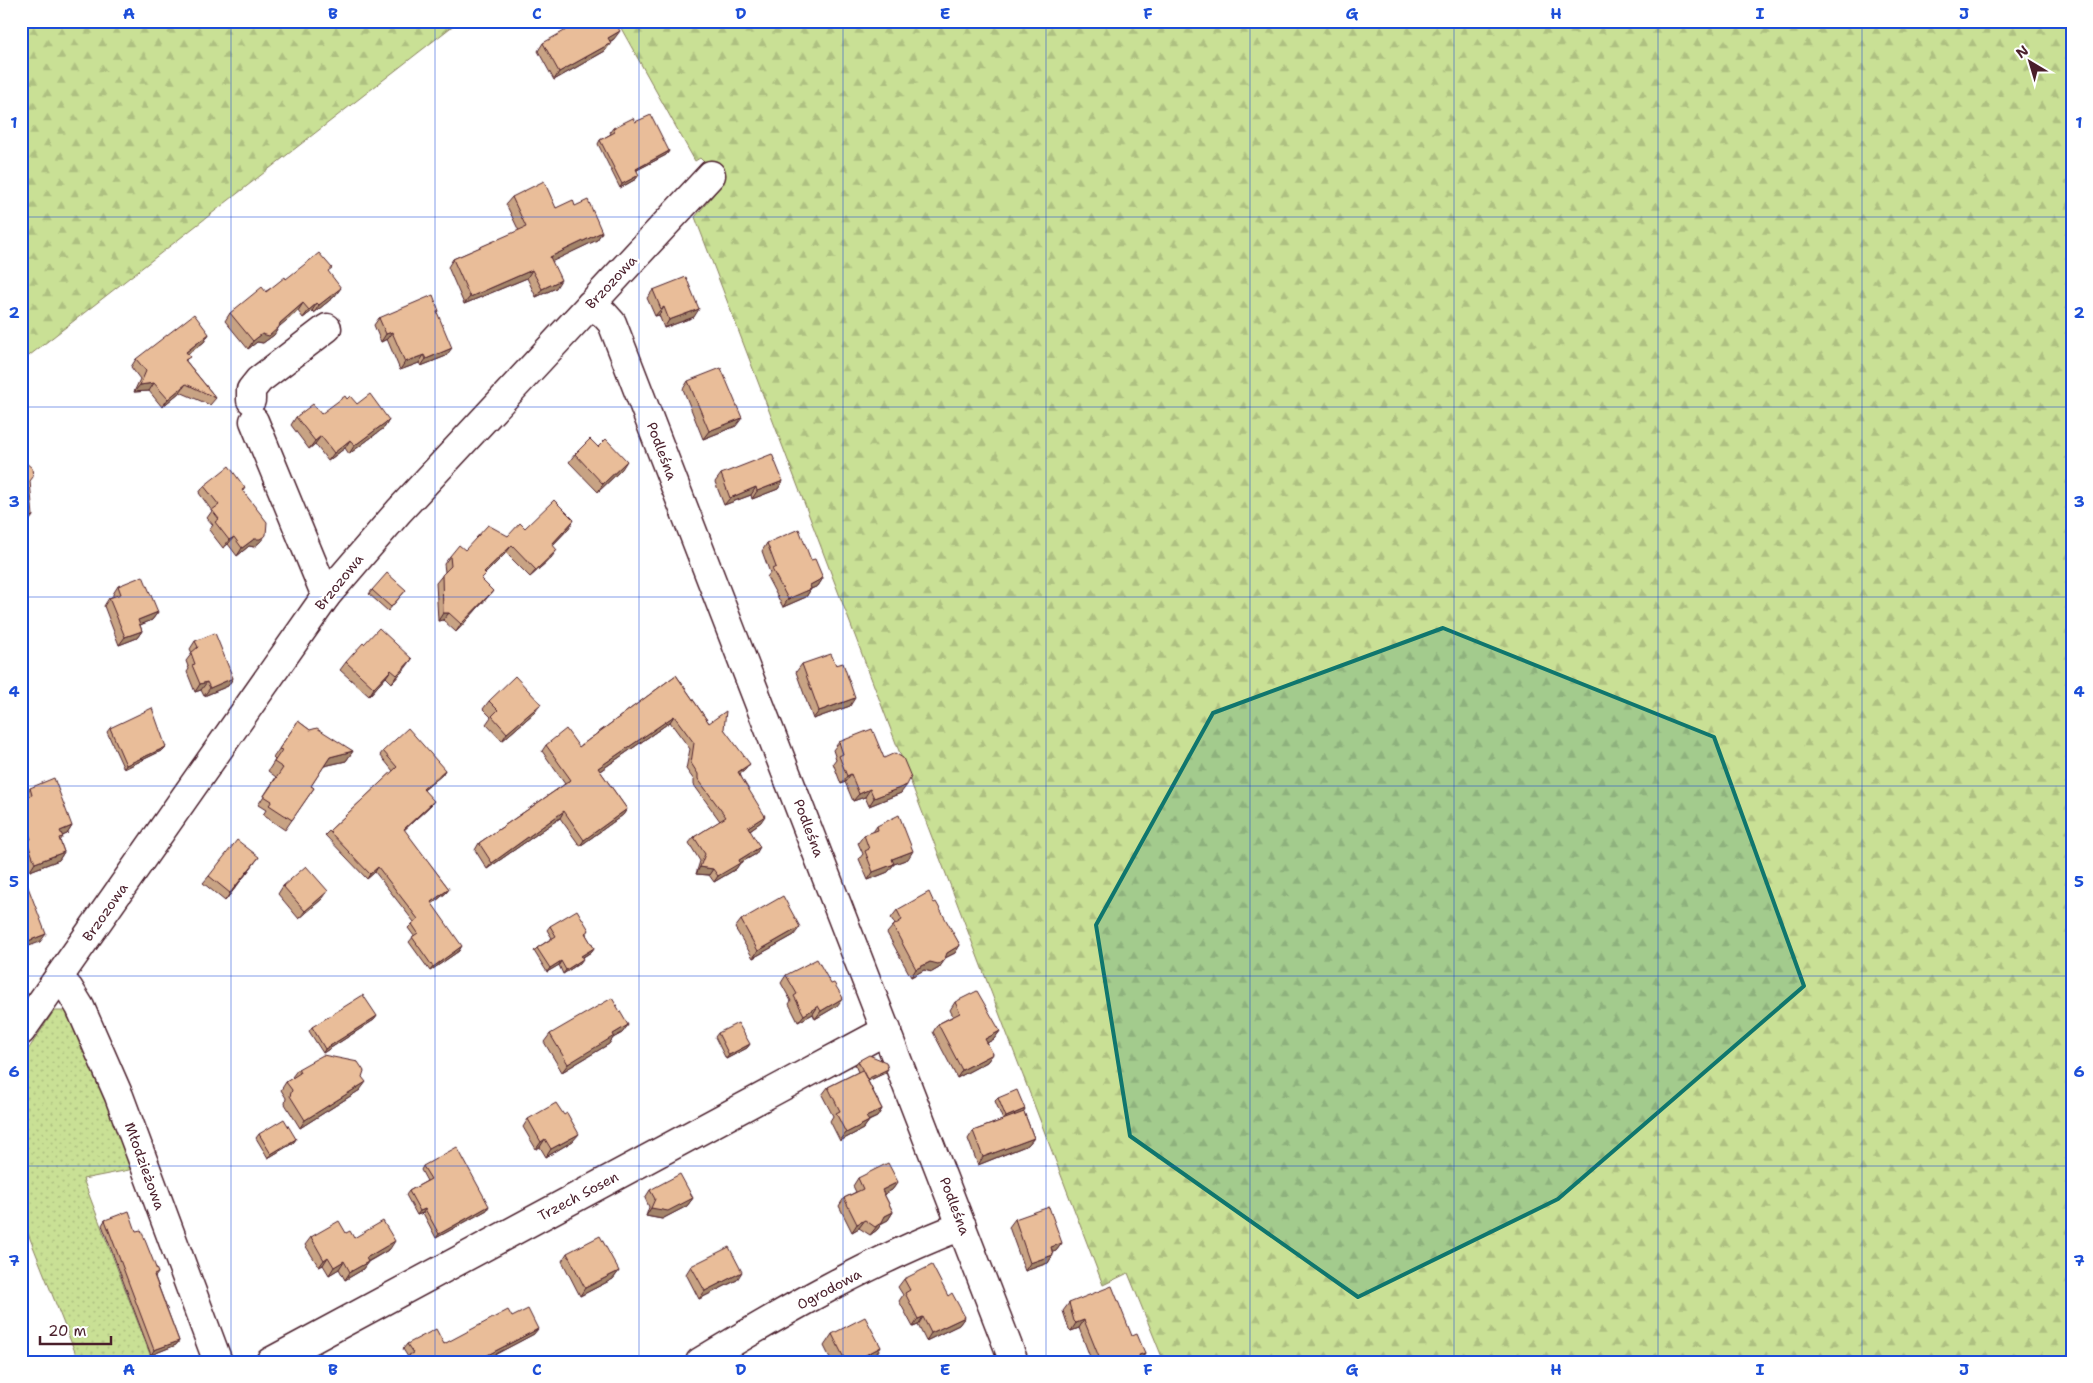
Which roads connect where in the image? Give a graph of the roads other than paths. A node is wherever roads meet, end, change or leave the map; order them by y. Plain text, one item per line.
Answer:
1 (711, 175) dead end
2 (590, 305) junction
3 (327, 328) dead end
4 (326, 596) junction
5 (59, 978) junction
6 (887, 1030) junction
7 (21, 1031) edge
8 (962, 1226) junction
9 (218, 1362) edge
10 (270, 1362) edge
11 (700, 1362) edge
12 (1014, 1362) edge

1 - 2 street, Brzozowa
2 - 4 street, Brzozowa
2 - 6 street, Podleśna
3 - 4 street
4 - 5 street, Brzozowa
5 - 7 street, Brzozowa
5 - 9 street, Młodzieżowa
6 - 8 street, Podleśna
6 - 10 street, Trzech Sosen
8 - 11 street, Ogrodowa
8 - 12 street, Podleśna

